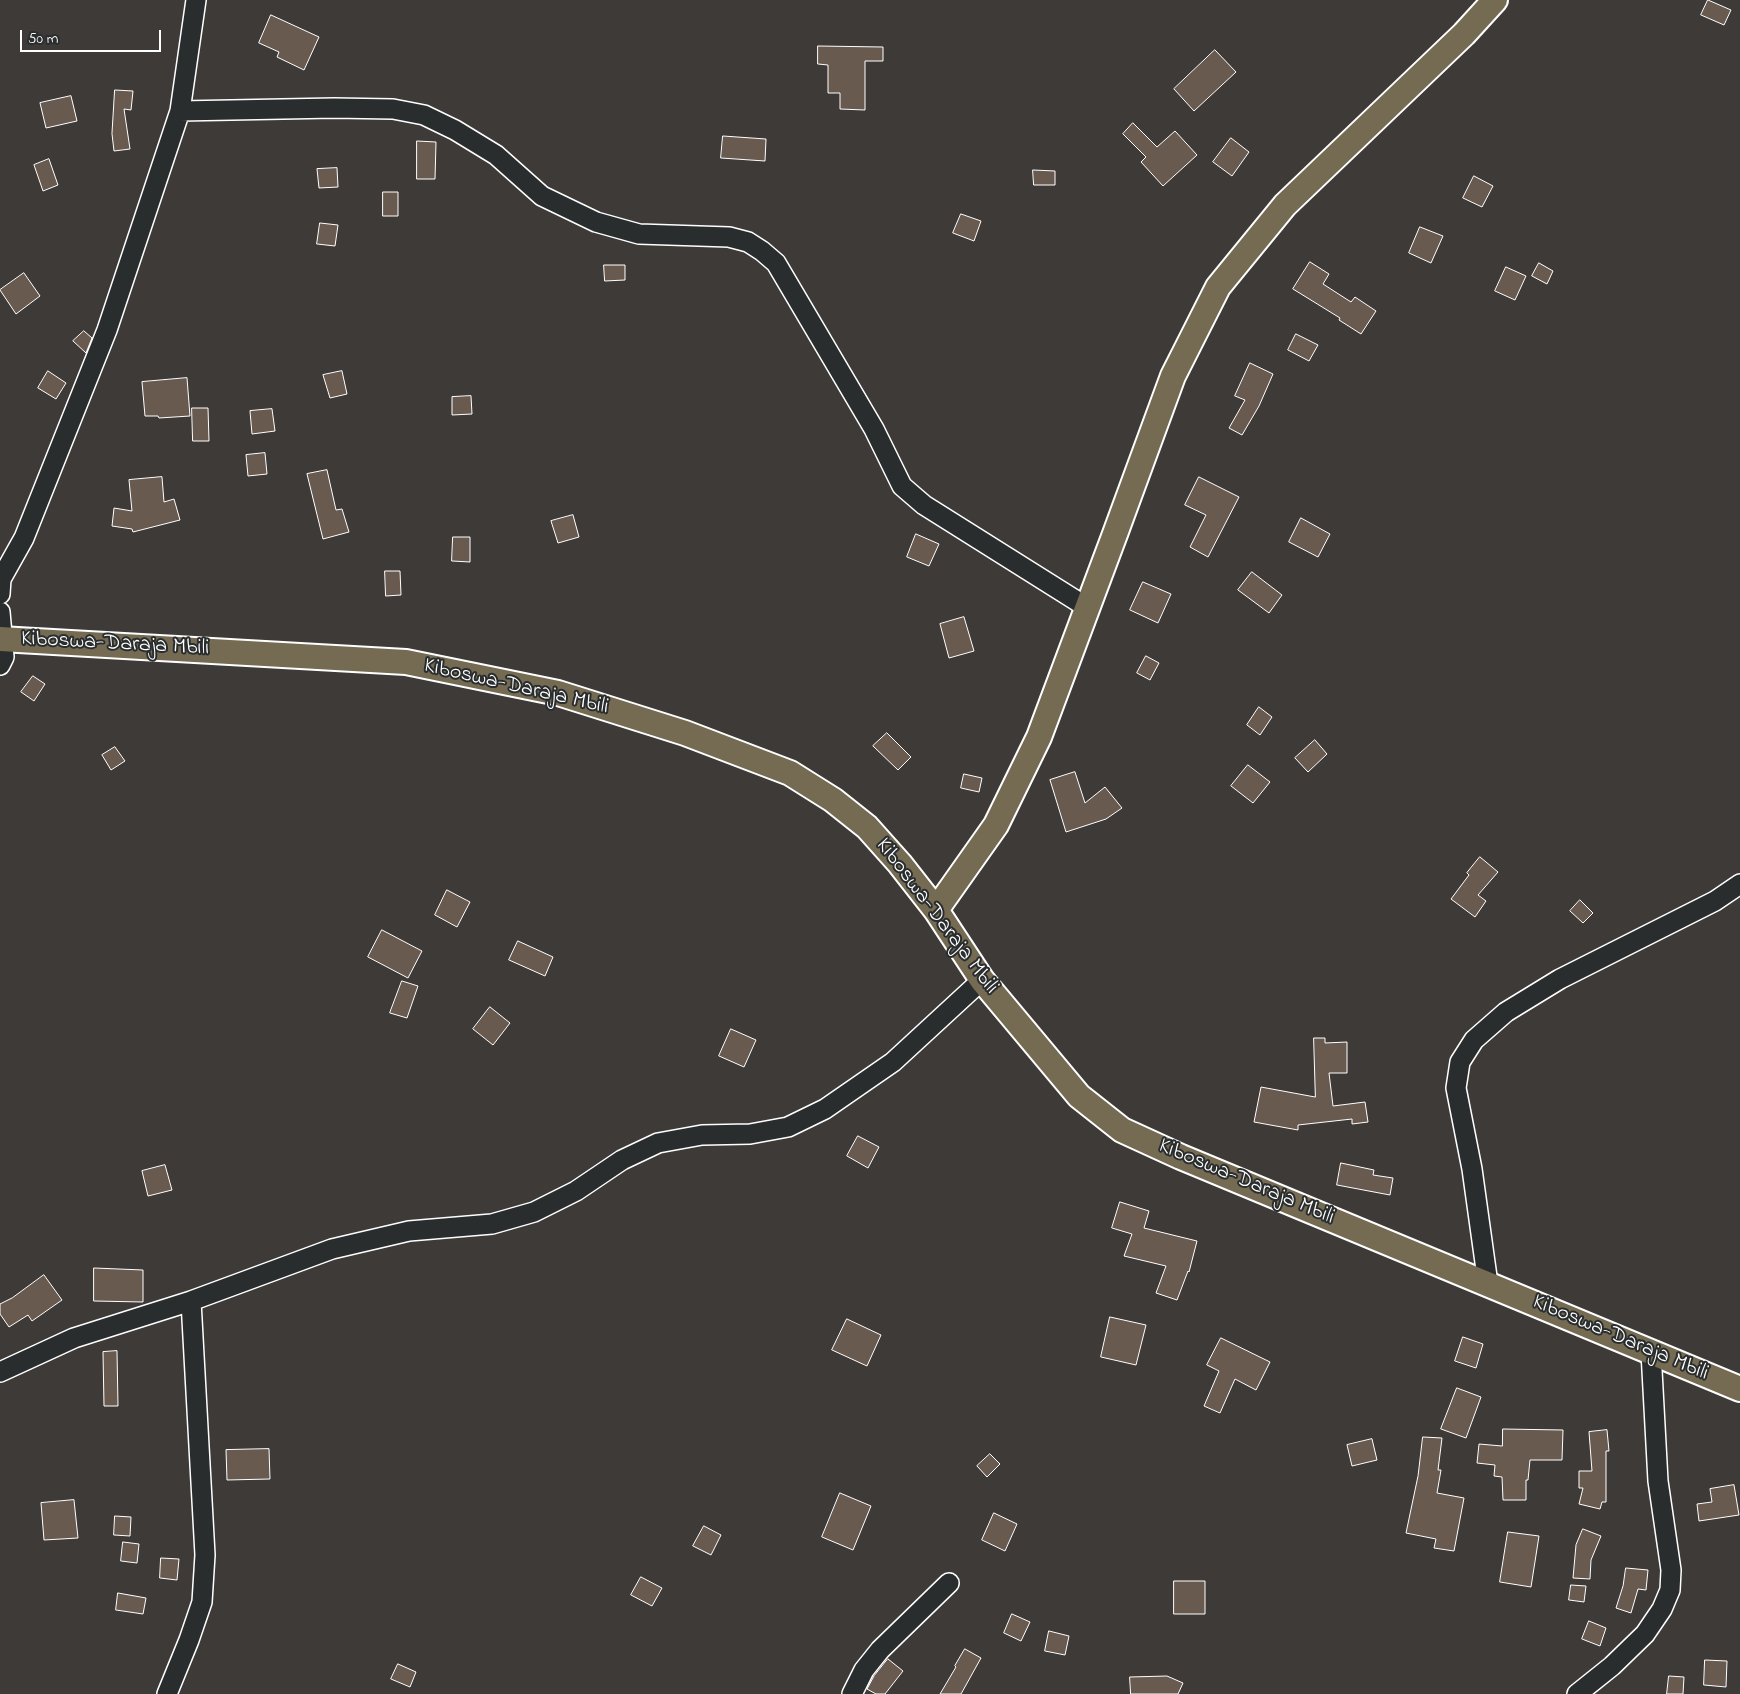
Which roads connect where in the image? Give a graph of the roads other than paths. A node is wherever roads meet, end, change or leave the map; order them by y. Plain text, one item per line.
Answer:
1 (196, 0) edge
2 (1495, 0) edge
3 (180, 111) junction
4 (0, 594) edge
5 (1088, 608) junction
6 (0, 612) edge
7 (1, 639) edge
8 (0, 666) edge
9 (1740, 884) edge
10 (936, 910) junction
11 (982, 980) junction
12 (1488, 1284) junction
13 (191, 1301) junction
14 (1651, 1352) junction
15 (0, 1372) edge
16 (1740, 1389) edge
17 (949, 1583) dead end
18 (167, 1694) edge
19 (852, 1694) edge
20 (1578, 1694) edge

1 - 3 street
2 - 5 main road
3 - 4 street
3 - 5 street
5 - 10 main road
6 - 7 street
7 - 8 street
7 - 10 main road, Kiboswa-Daraja Mbili
9 - 12 street
10 - 11 main road, Kiboswa-Daraja Mbili
11 - 12 main road, Kiboswa-Daraja Mbili
11 - 13 street
12 - 14 main road, Kiboswa-Daraja Mbili
13 - 15 street
13 - 18 street
14 - 16 main road, Kiboswa-Daraja Mbili
14 - 20 street
17 - 19 street

